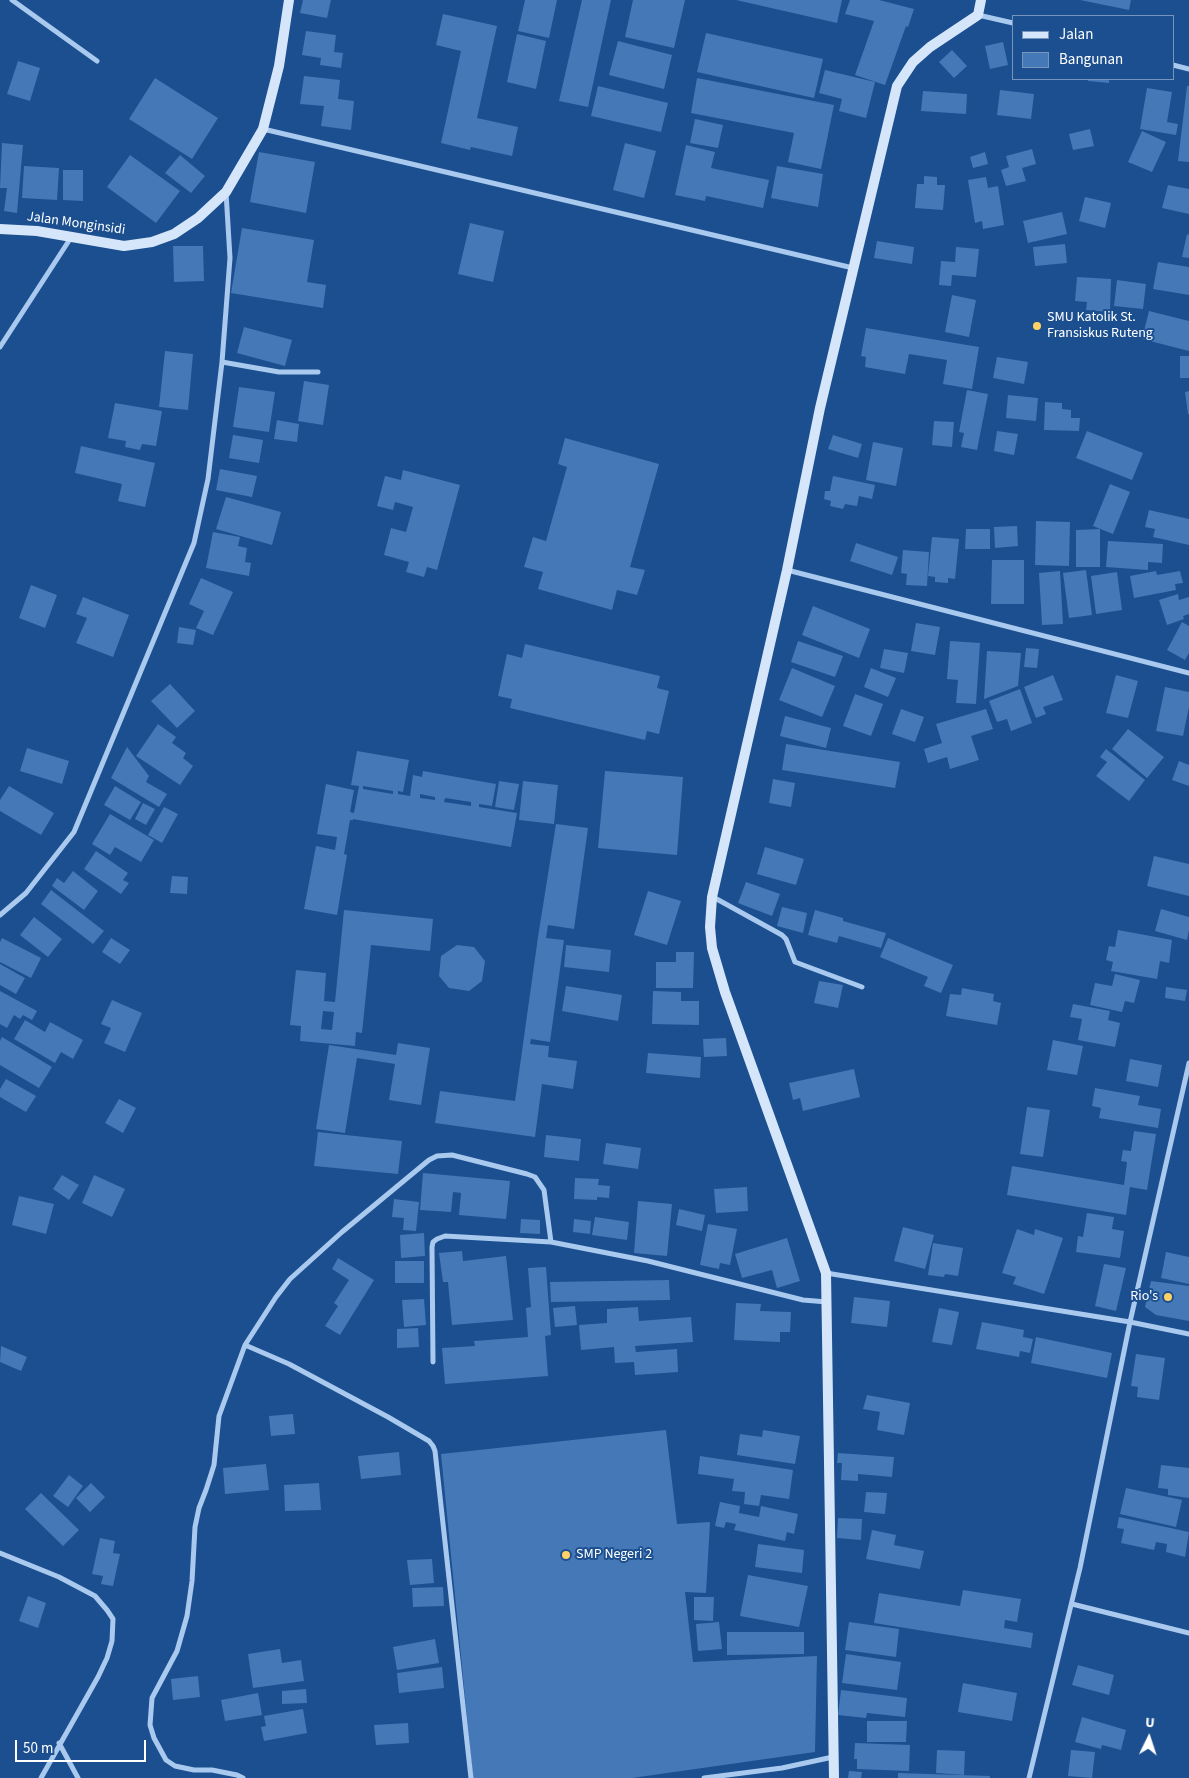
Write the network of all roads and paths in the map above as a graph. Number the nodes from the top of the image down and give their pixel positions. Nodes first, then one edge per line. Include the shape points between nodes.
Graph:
1 (12, 0) edge
2 (289, 0) edge
3 (981, 0) edge
4 (978, 14) junction
5 (1012, 23) edge
6 (97, 61) dead end
7 (1174, 65) edge
8 (1189, 69) edge
9 (263, 129) junction
10 (226, 192) junction
11 (0, 229) edge
12 (72, 236) junction
13 (853, 268) junction
14 (0, 347) edge
15 (222, 362) junction
16 (318, 372) dead end
17 (787, 570) junction
18 (1189, 673) edge
19 (712, 897) junction
20 (0, 915) edge
21 (862, 986) dead end
22 (1189, 1063) edge
23 (551, 1242) junction
24 (826, 1273) junction
25 (827, 1302) junction
26 (1130, 1322) junction
27 (1189, 1334) edge
28 (245, 1345) junction
29 (433, 1362) dead end
30 (0, 1553) edge
31 (1072, 1604) junction
32 (1189, 1633) edge
33 (60, 1743) junction
34 (833, 1757) junction
35 (41, 1778) edge
36 (78, 1778) edge
37 (243, 1778) edge
38 (471, 1778) edge
39 (704, 1778) edge
40 (834, 1778) edge
41 (1028, 1778) edge

1 - 6 street
2 - 9 street, Jalan Monginsidi via 279,66
3 - 4 street
4 - 5 street
4 - 13 street via 913,62 898,86
7 - 8 street
9 - 10 street, Jalan Monginsidi
9 - 13 street
10 - 12 street, Jalan Monginsidi via 174,234 152,242 124,246
10 - 15 street via 230,258
11 - 12 street, Jalan Monginsidi via 37,230
12 - 14 street
13 - 17 street
15 - 16 street via 279,372
15 - 20 street via 208,479 194,543 74,832 26,893
17 - 18 street
17 - 19 street
19 - 21 street via 782,935 796,962
19 - 24 street via 712,948
22 - 26 street
23 - 25 street via 648,1261 803,1300
23 - 28 street via 544,1190 535,1177 452,1155 437,1156 428,1160 290,1279
23 - 29 street via 446,1236 434,1242
24 - 25 street
24 - 26 street
25 - 34 street
26 - 27 street
26 - 31 street
28 - 37 street via 218,1416 214,1465 198,1508 187,1616 177,1651 152,1698 150,1725 166,1760 175,1766
28 - 38 street via 289,1364 388,1417 433,1446
30 - 33 street via 95,1596 112,1619 112,1641 107,1658
31 - 32 street
31 - 41 street
33 - 35 street
33 - 36 street
34 - 39 street via 782,1768
34 - 40 street

